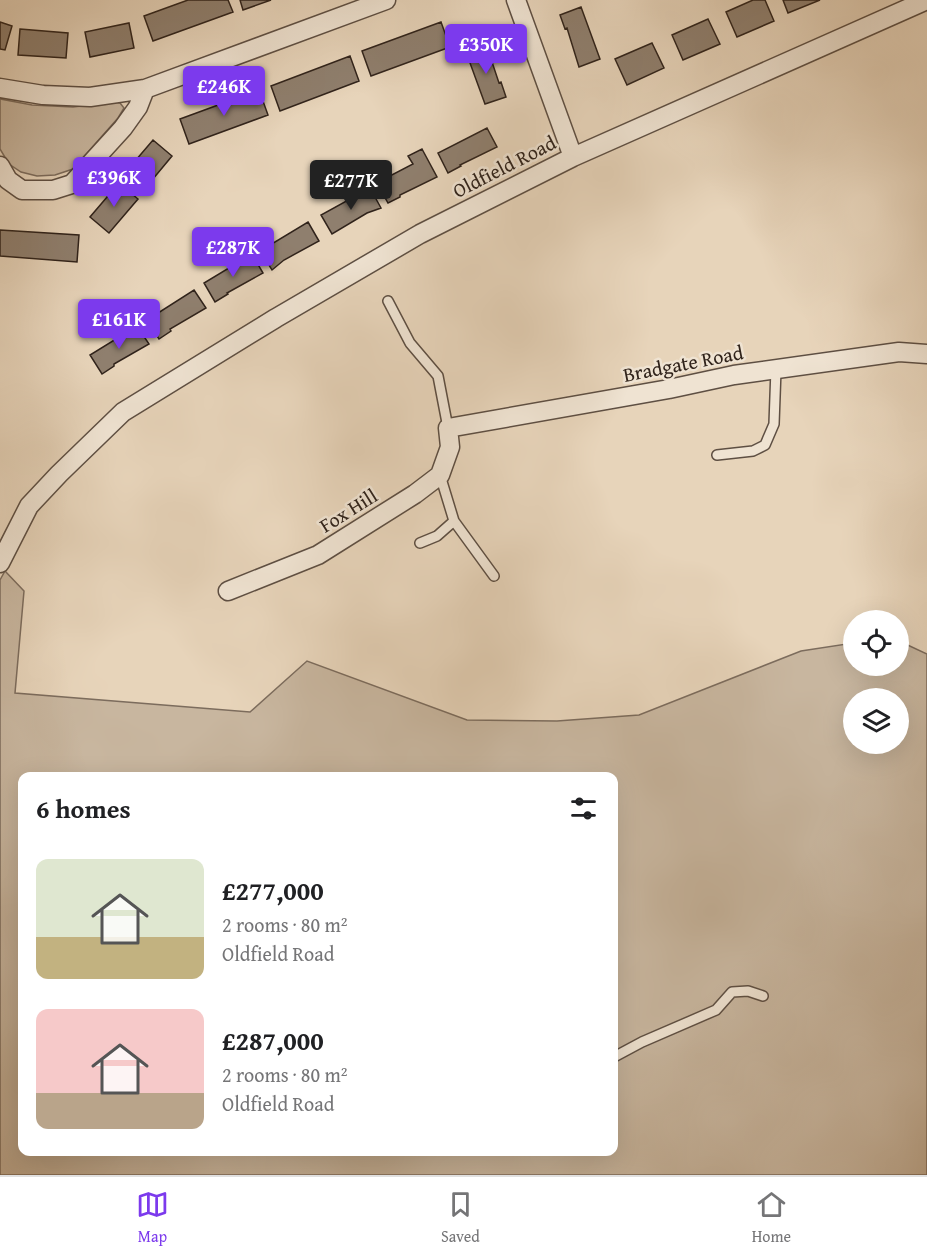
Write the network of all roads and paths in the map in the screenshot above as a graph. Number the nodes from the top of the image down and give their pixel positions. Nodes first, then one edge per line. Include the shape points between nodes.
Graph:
1 (386, 0) edge
2 (516, 0) edge
3 (927, 0) edge
4 (0, 88) edge
5 (145, 89) junction
6 (573, 157) junction
7 (0, 166) edge
8 (388, 301) dead end
9 (927, 354) edge
10 (776, 369) junction
11 (448, 428) junction
12 (717, 454) dead end
13 (440, 475) junction
14 (454, 521) junction
15 (420, 543) dead end
16 (0, 563) edge
17 (495, 576) dead end
18 (228, 591) dead end
19 (763, 996) dead end
20 (618, 1055) edge

1 - 5 street
2 - 6 street
3 - 6 street, Oldfield Road
4 - 5 street via 43,96 90,97
5 - 7 street via 123,128 72,184 53,190 22,190 8,180
6 - 16 street, Oldfield Road via 420,234 123,412 29,506
8 - 11 lane via 410,343 438,376
9 - 10 street, Bradgate Road via 899,352
10 - 11 street, Bradgate Road
10 - 12 lane via 774,424 765,445 753,451
11 - 13 street via 450,447
13 - 14 lane
13 - 18 street, Fox Hill via 318,555
14 - 15 lane via 437,536
14 - 17 lane
19 - 20 lane via 732,992 716,1010

